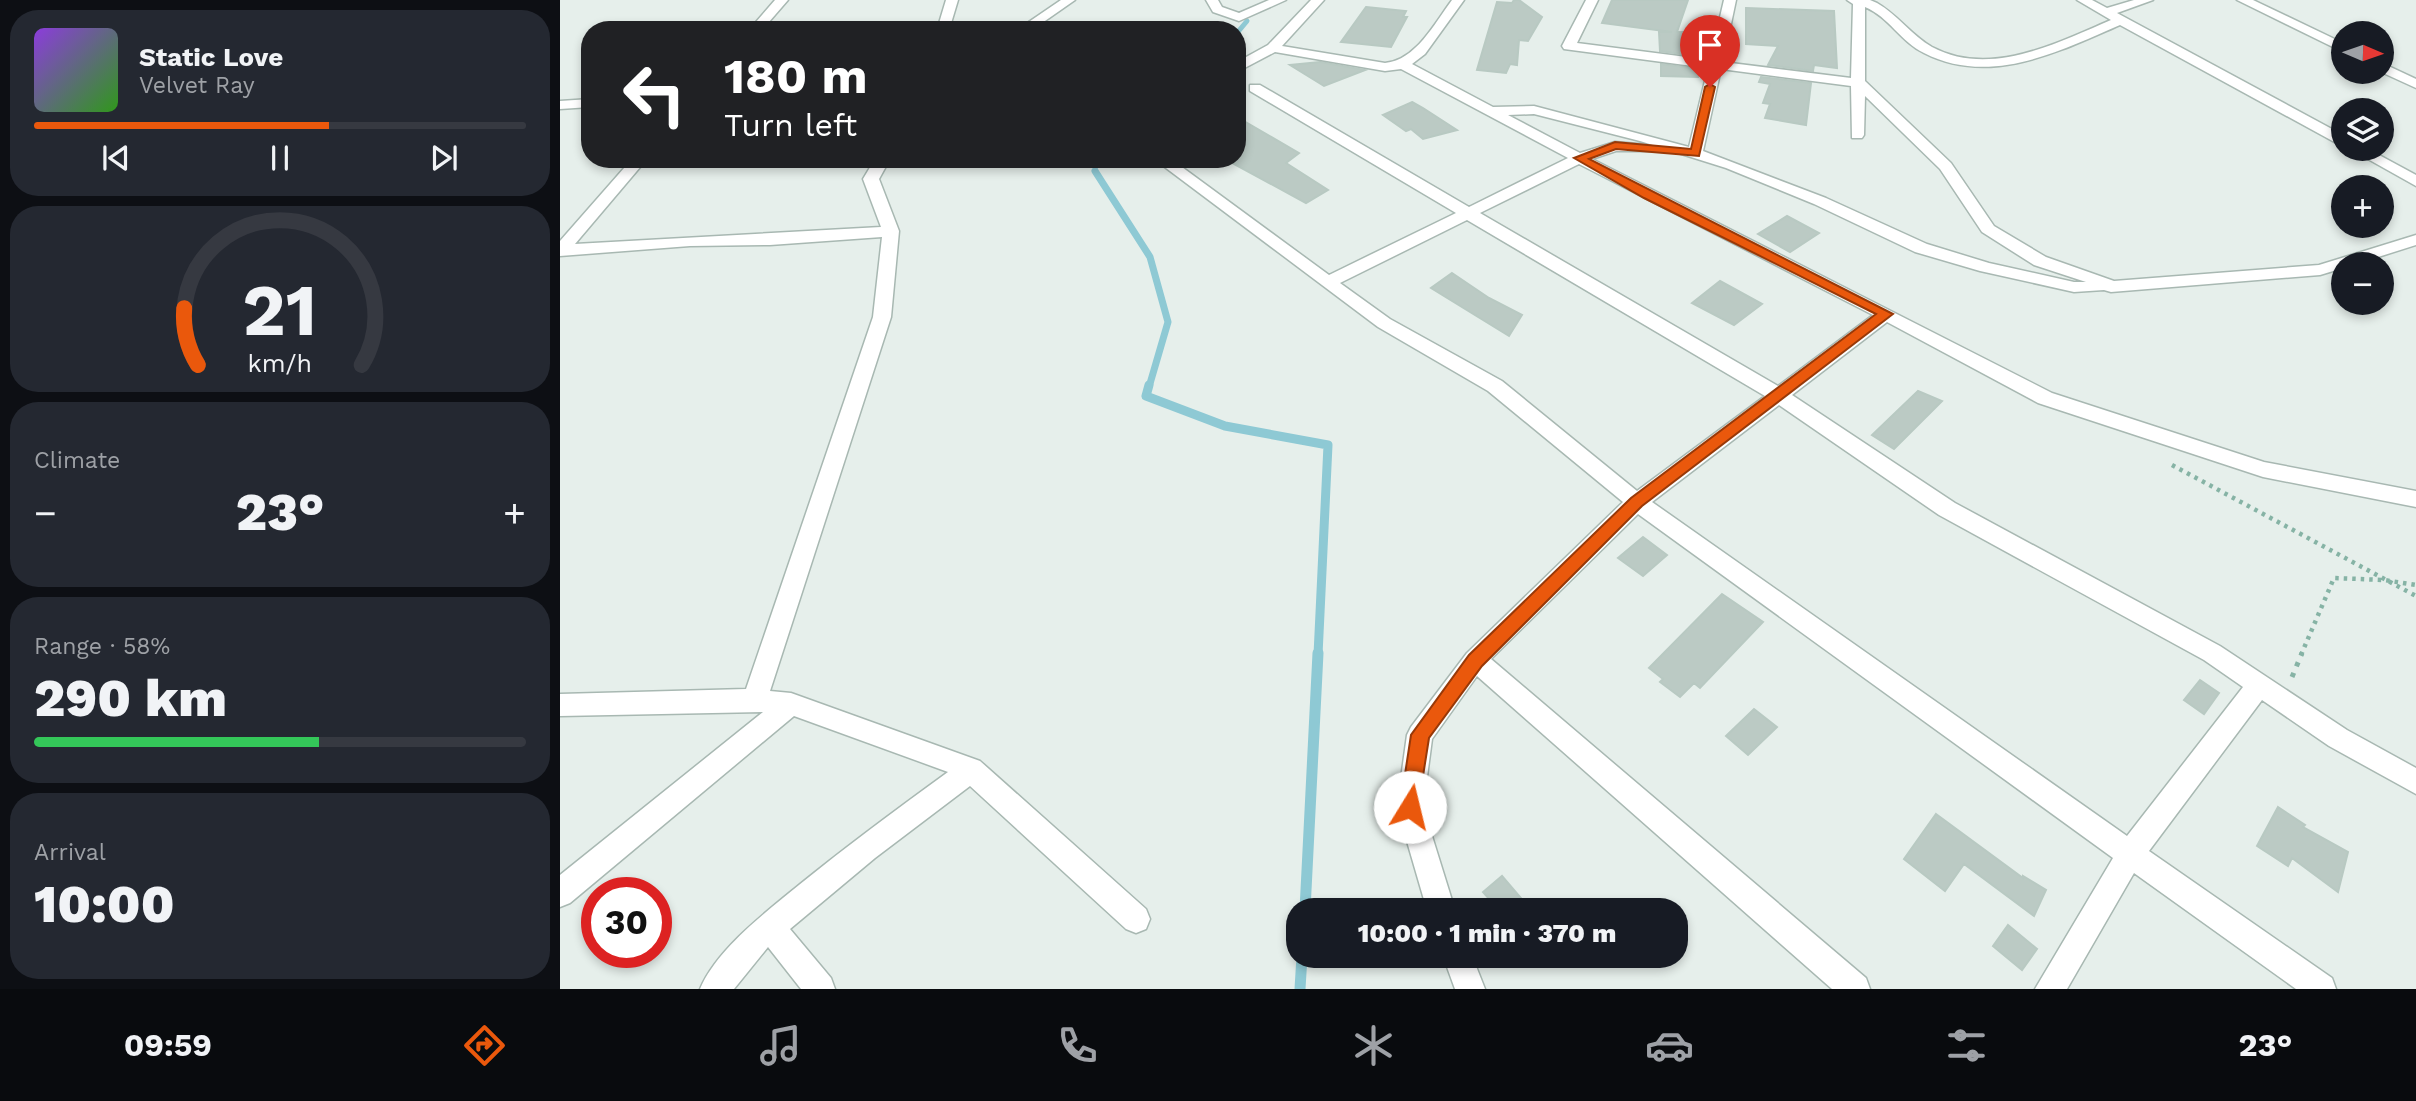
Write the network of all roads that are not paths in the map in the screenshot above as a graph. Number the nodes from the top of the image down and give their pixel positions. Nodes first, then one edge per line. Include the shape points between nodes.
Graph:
1 (782, 0) edge
2 (952, 0) edge
3 (1069, 0) edge
4 (1212, 0) edge
5 (1280, 0) edge
6 (1318, 0) edge
7 (1458, 0) edge
8 (1592, 0) edge
9 (1730, 0) edge
10 (1853, 0) edge
11 (2083, 0) edge
12 (2147, 0) edge
13 (2243, 0) edge
14 (1859, 1) edge
15 (1053, 6) edge
16 (2108, 12) junction
17 (2122, 20) junction
18 (763, 21) edge
19 (946, 21) edge
20 (1034, 21) edge
21 (2331, 42) edge
22 (1273, 48) junction
23 (1246, 63) edge
24 (1403, 65) junction
25 (1715, 65) junction
26 (2394, 73) edge
27 (1859, 83) junction
28 (2416, 84) edge
29 (1255, 88) dead end
30 (581, 104) edge
31 (560, 105) edge
32 (1492, 111) junction
33 (2331, 134) edge
34 (1857, 135) dead end
35 (1690, 152) junction
36 (1580, 158) junction
37 (2379, 161) edge
38 (632, 168) edge
39 (878, 168) edge
40 (1173, 168) edge
41 (2416, 181) edge
42 (1467, 214) junction
43 (891, 231) junction
44 (2416, 240) edge
45 (560, 251) edge
46 (1328, 282) junction
47 (2111, 287) junction
48 (1886, 314) junction
49 (1778, 395) junction
50 (2416, 499) edge
51 (1637, 502) junction
52 (1475, 660) junction
53 (2259, 685) junction
54 (755, 700) junction
55 (791, 704) junction
56 (560, 705) edge
57 (971, 770) junction
58 (2416, 782) edge
59 (2131, 853) junction
60 (560, 894) edge
61 (1437, 898) edge
62 (1136, 919) dead end
63 (770, 927) junction
64 (1462, 968) edge
65 (715, 989) edge
66 (820, 989) edge
67 (1470, 989) edge
68 (1855, 989) edge
69 (2050, 989) edge
70 (2320, 989) edge

1 - 18 street
2 - 19 street
3 - 15 street
4 - 5 street via 1217,9 1239,16
6 - 22 street
7 - 24 street via 1420,51
8 - 25 street via 1569,46
9 - 25 street
10 - 14 street
11 - 16 street
12 - 16 street
13 - 21 street
14 - 17 street via 1882,8 1919,45 1962,59 1995,62 2029,57
14 - 27 street
15 - 20 street
16 - 17 street
17 - 33 street
22 - 23 street
22 - 24 street via 1385,68
24 - 32 street
25 - 27 street
25 - 35 street
26 - 28 street
27 - 34 street
27 - 47 street via 1946,166 1987,229 2040,261
29 - 42 street
30 - 31 street
32 - 35 street via 1534,110
32 - 36 street
35 - 36 street via 1615,146
35 - 47 street via 1820,201 1921,248 2074,287
36 - 42 street
36 - 48 street
37 - 41 street
38 - 45 street
39 - 43 street via 871,179
40 - 46 street
42 - 46 street
42 - 49 street
43 - 45 street
43 - 54 street via 883,317
44 - 47 street via 2320,271
46 - 51 street via 1384,323 1495,386
48 - 49 street
48 - 50 street via 2045,398 2263,469
49 - 51 street
49 - 53 street via 1947,509 2212,653
51 - 52 street
51 - 59 street
52 - 61 street via 1420,735 1410,807
52 - 68 street
53 - 58 street via 2338,738
53 - 59 street
54 - 55 street
54 - 56 street
55 - 57 street
55 - 60 street
57 - 62 street
57 - 63 street
59 - 69 street
59 - 70 street
63 - 65 street
63 - 66 street
64 - 67 street

